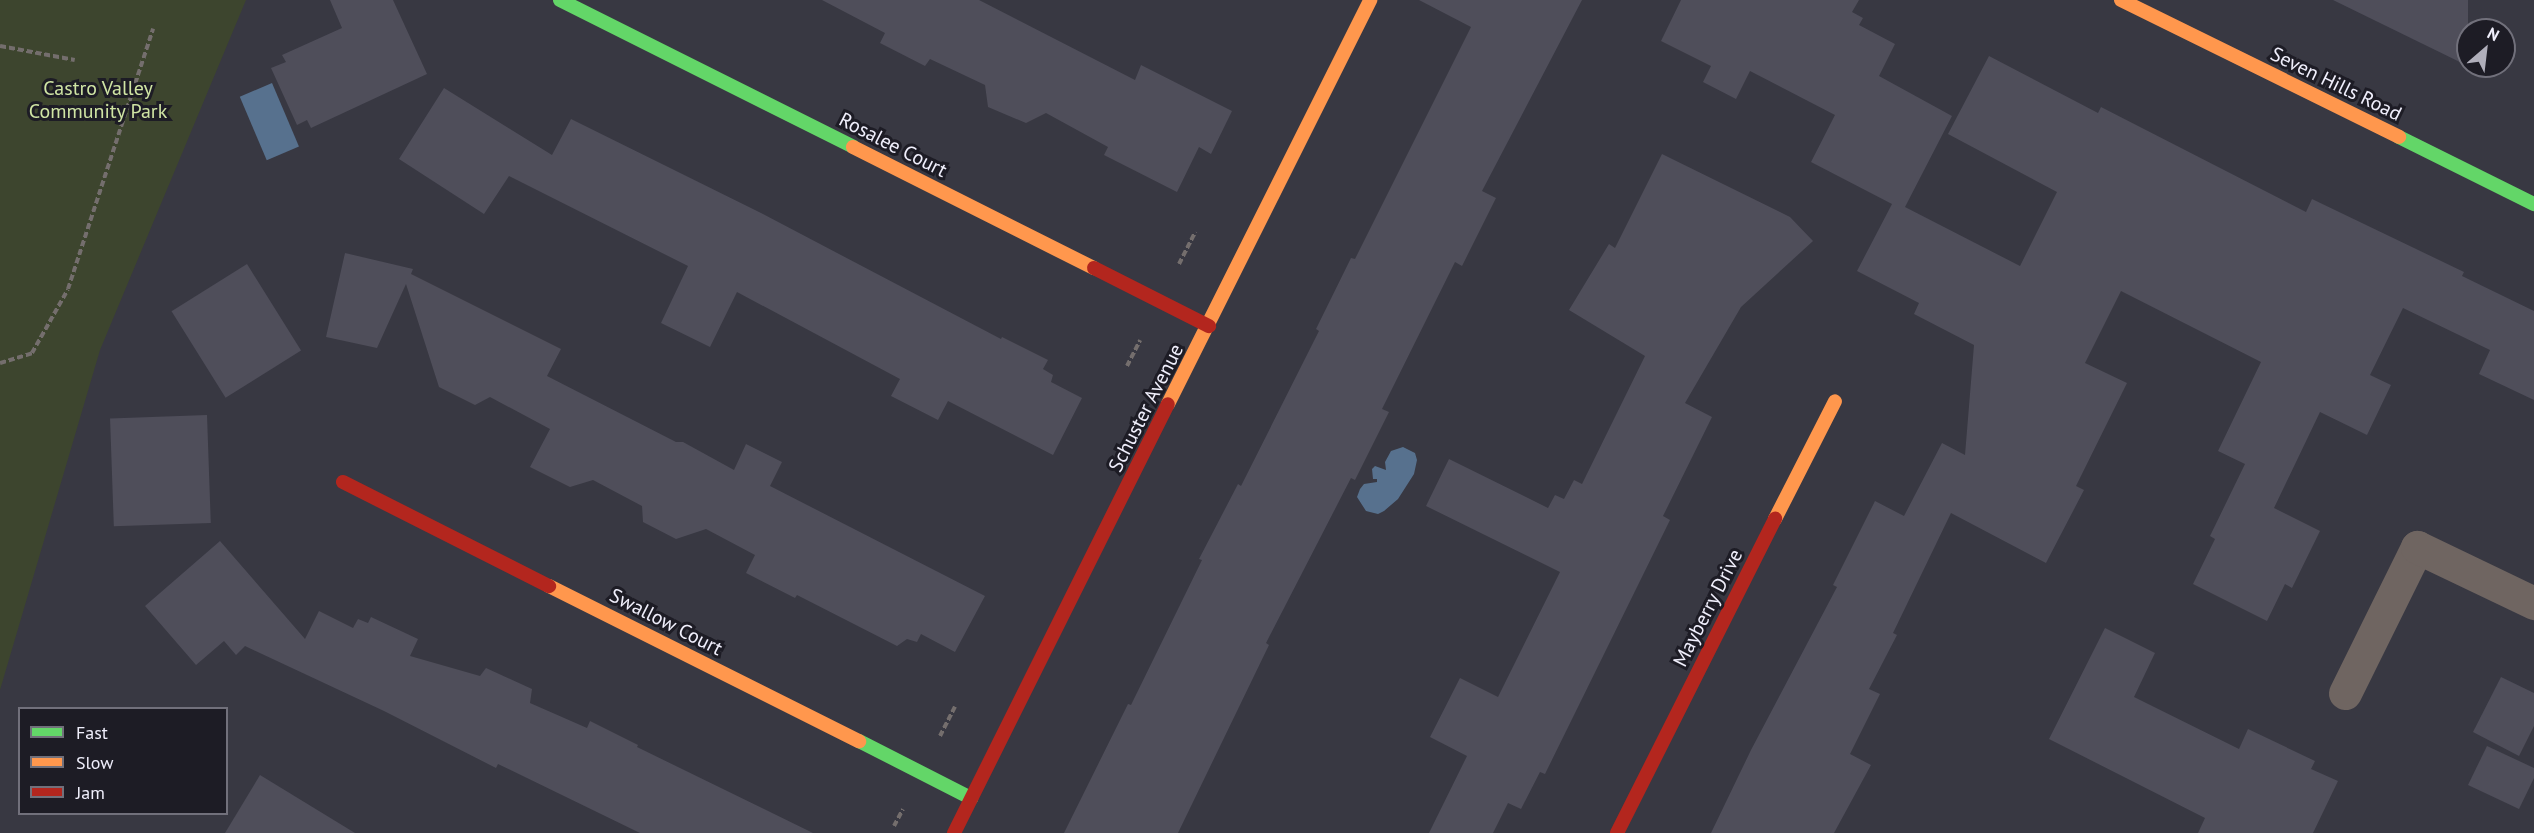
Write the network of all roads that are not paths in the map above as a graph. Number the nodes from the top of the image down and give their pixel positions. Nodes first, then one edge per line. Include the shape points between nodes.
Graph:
1 (560, 0) edge
2 (1371, 0) edge
3 (2121, 0) edge
4 (2534, 204) edge
5 (1209, 326) junction
6 (1835, 401) dead end
7 (343, 482) dead end
8 (2534, 603) edge
9 (2345, 693) dead end
10 (972, 798) junction
11 (954, 833) edge
12 (1617, 833) edge

1 - 5 street, Rosalee Court
2 - 5 street, Schuster Avenue
3 - 4 street, Seven Hills Road
5 - 10 street, Schuster Avenue
6 - 12 street, Mayberry Drive
7 - 10 street, Swallow Court
8 - 9 street via 2416,547
10 - 11 street, Schuster Avenue

